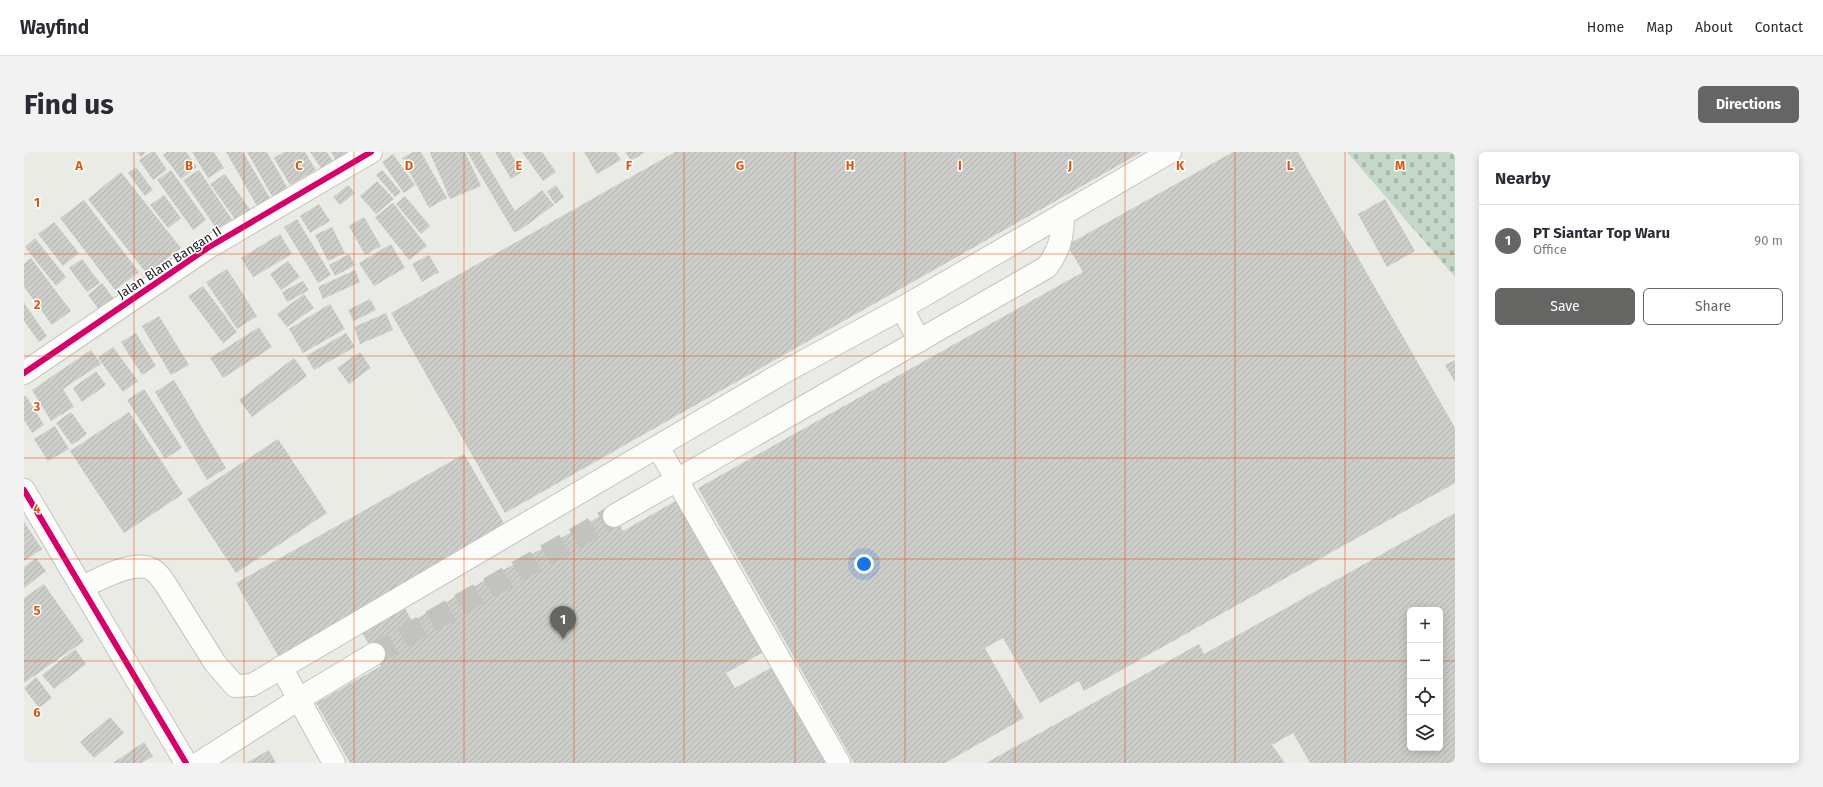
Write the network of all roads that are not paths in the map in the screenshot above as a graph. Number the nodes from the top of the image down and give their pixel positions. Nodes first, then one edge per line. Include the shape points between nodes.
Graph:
1 (371, 152) edge
2 (1170, 152) edge
3 (1063, 214) junction
4 (902, 308) junction
5 (919, 341) junction
6 (24, 373) edge
7 (658, 447) junction
8 (676, 480) junction
9 (24, 490) edge
10 (614, 516) tunnel mouth
11 (82, 587) junction
12 (374, 654) tunnel mouth
13 (281, 667) junction
14 (299, 699) junction
15 (186, 763) edge
16 (199, 763) edge
17 (334, 763) edge
18 (839, 763) edge

1 - 6 street, Jalan Blam Bangan II via 209,247
2 - 3 street
3 - 4 street
3 - 5 street via 1063,232 1057,253 1047,267
4 - 5 street
4 - 7 street via 786,371
5 - 8 street
7 - 8 street
7 - 13 street
8 - 10 street
8 - 18 street
9 - 11 street
11 - 13 street via 114,572 142,566 150,568 158,573 215,663 235,686 252,685
11 - 15 street
12 - 14 street
13 - 14 street
14 - 16 street
14 - 17 street

